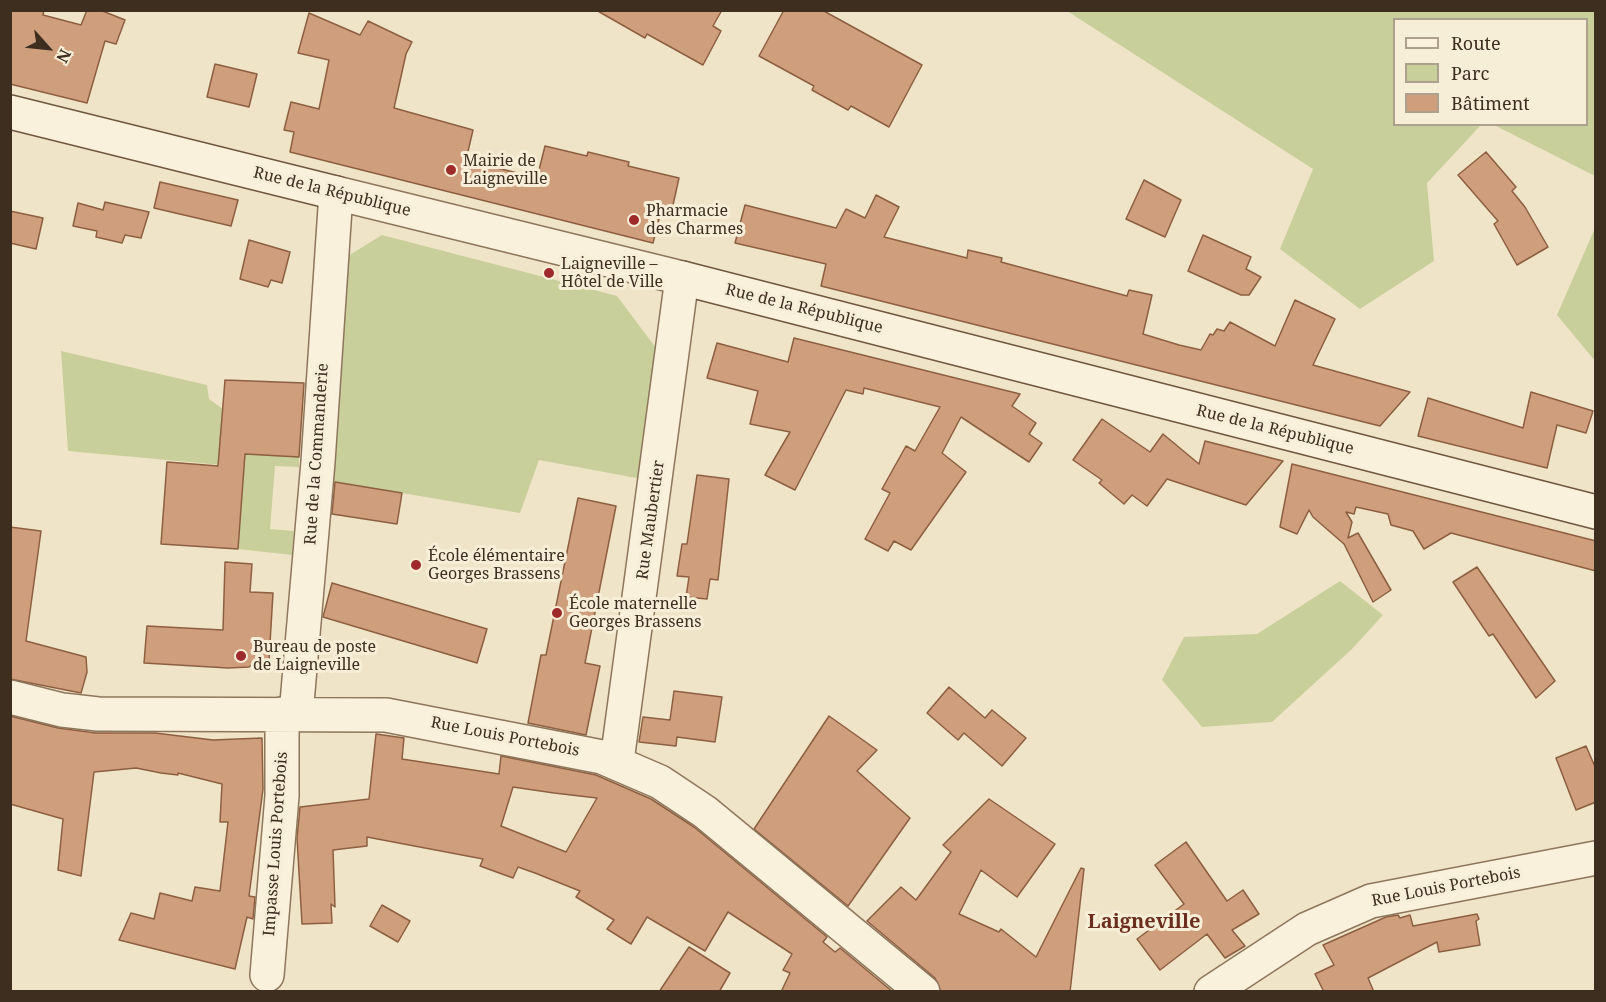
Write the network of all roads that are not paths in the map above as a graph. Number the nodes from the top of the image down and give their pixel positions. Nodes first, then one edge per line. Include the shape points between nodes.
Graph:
1 (10, 112) edge
2 (336, 193) junction
3 (682, 278) junction
4 (1596, 512) edge
5 (10, 697) edge
6 (289, 714) junction
7 (617, 762) junction
8 (1596, 858) edge
9 (267, 975) dead end
10 (1229, 986) edge
11 (922, 992) edge

1 - 2 street, Rue de la République
2 - 3 street, Rue de la République
2 - 6 street, Rue de la Commanderie via 315,497
3 - 4 street, Rue de la République
3 - 7 street, Rue Maubertier
5 - 6 street, Rue Louis Portebois via 98,714
6 - 7 street, Rue Louis Portebois via 404,717 573,749
6 - 9 street, Impasse Louis Portebois
7 - 11 street, Rue Louis Portebois via 660,782 705,812
8 - 10 street, Rue Louis Portebois via 1371,901 1321,921

